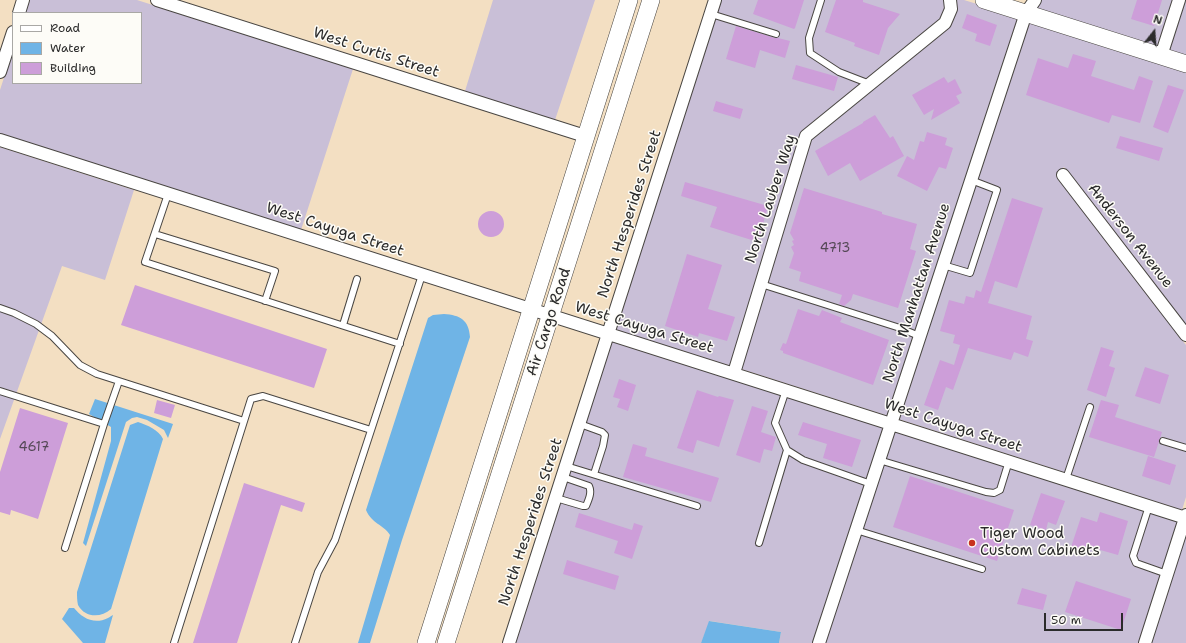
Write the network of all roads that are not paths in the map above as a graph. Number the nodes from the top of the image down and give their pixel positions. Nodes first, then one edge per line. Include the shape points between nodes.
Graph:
1 (23, 0) edge
2 (157, 0) edge
3 (629, 0) edge
4 (651, 0) edge
5 (715, 0) edge
6 (821, 0) edge
7 (950, 0) edge
8 (984, 0) edge
9 (1179, 0) edge
10 (1030, 6) edge
11 (19, 12) edge
12 (711, 14) junction
13 (776, 34) dead end
14 (12, 35) edge
15 (1161, 56) junction
16 (1186, 64) edge
17 (0, 72) edge
18 (870, 84) junction
19 (585, 136) junction
20 (0, 140) edge
21 (1063, 175) dead end
22 (971, 180) junction
23 (168, 194) junction
24 (155, 234) junction
25 (943, 265) junction
26 (422, 275) junction
27 (357, 279) dead end
28 (760, 284) junction
29 (265, 301) junction
30 (0, 308) edge
31 (531, 309) junction
32 (551, 316) junction
33 (343, 325) junction
34 (609, 334) junction
35 (1186, 335) edge
36 (919, 336) junction
37 (400, 344) junction
38 (734, 373) junction
39 (119, 381) junction
40 (786, 390) junction
41 (0, 391) edge
42 (1090, 407) dead end
43 (244, 421) junction
44 (891, 423) junction
45 (104, 424) junction
46 (580, 424) junction
47 (371, 430) junction
48 (1163, 441) dead end
49 (1186, 448) edge
50 (787, 450) junction
51 (879, 460) junction
52 (1009, 461) junction
53 (565, 472) junction
54 (594, 474) junction
55 (1066, 479) junction
56 (871, 484) junction
57 (556, 498) junction
58 (697, 506) dead end
59 (1149, 506) junction
60 (1186, 517) edge
61 (856, 530) junction
62 (759, 543) dead end
63 (65, 548) dead end
64 (982, 569) dead end
65 (1167, 574) junction
66 (174, 643) edge
67 (295, 643) edge
68 (426, 643) edge
69 (446, 643) edge
70 (509, 643) edge
71 (819, 643) edge
72 (1145, 643) edge

1 - 11 street
2 - 19 street, West Curtis Street
3 - 19 street, Air Cargo Road
4 - 32 street, Air Cargo Road
5 - 12 street, North Hesperides Street
6 - 18 lane via 809,38 810,53 839,72
7 - 18 street, North Lauber Way via 951,9 945,23
8 - 10 street
9 - 15 street
10 - 15 street
10 - 22 street, North Manhattan Avenue
12 - 13 lane
12 - 34 street, North Hesperides Street
14 - 17 street
15 - 16 street
18 - 28 street, North Lauber Way via 806,136
19 - 31 street, Air Cargo Road
20 - 23 street, West Cayuga Street
21 - 35 street, Anderson Avenue
22 - 25 street, North Manhattan Avenue
22 - 25 lane via 998,190 970,274
23 - 24 lane
23 - 26 street, West Cayuga Street
24 - 29 lane via 145,262
24 - 29 lane via 275,272
25 - 36 street, North Manhattan Avenue
26 - 31 street, West Cayuga Street
26 - 37 lane
27 - 33 lane
28 - 36 lane
28 - 38 street, North Lauber Way
29 - 33 lane
30 - 39 lane via 36,324 52,336 80,365
31 - 32 street, West Cayuga Street
31 - 68 street, Air Cargo Road
32 - 34 street, West Cayuga Street
32 - 69 street, Air Cargo Road
33 - 37 lane
34 - 38 street, West Cayuga Street
34 - 46 street, North Hesperides Street
36 - 44 street, North Manhattan Avenue
37 - 47 lane
38 - 40 street, West Cayuga Street
39 - 43 lane
39 - 45 lane
40 - 44 street, West Cayuga Street
40 - 50 lane via 775,423
41 - 45 lane
42 - 55 lane
43 - 47 lane via 251,399 263,396
43 - 66 lane
44 - 51 street, North Manhattan Avenue
44 - 52 street, West Cayuga Street
45 - 63 lane
46 - 53 street, North Hesperides Street
46 - 54 lane via 605,435
47 - 67 lane via 335,540 318,572
48 - 49 lane
50 - 56 lane via 803,460
50 - 62 lane
51 - 52 lane via 994,493 1000,490
51 - 56 street, North Manhattan Avenue
52 - 55 street, West Cayuga Street
53 - 54 lane
53 - 57 street, North Hesperides Street
53 - 57 lane via 589,486 589,498 586,506
54 - 58 lane
55 - 59 street, West Cayuga Street
56 - 61 street, North Manhattan Avenue
57 - 70 street, North Hesperides Street
59 - 60 street, West Cayuga Street
59 - 65 lane via 1133,556 1134,560
60 - 65 street
61 - 64 lane
61 - 71 street, North Manhattan Avenue
65 - 72 street

